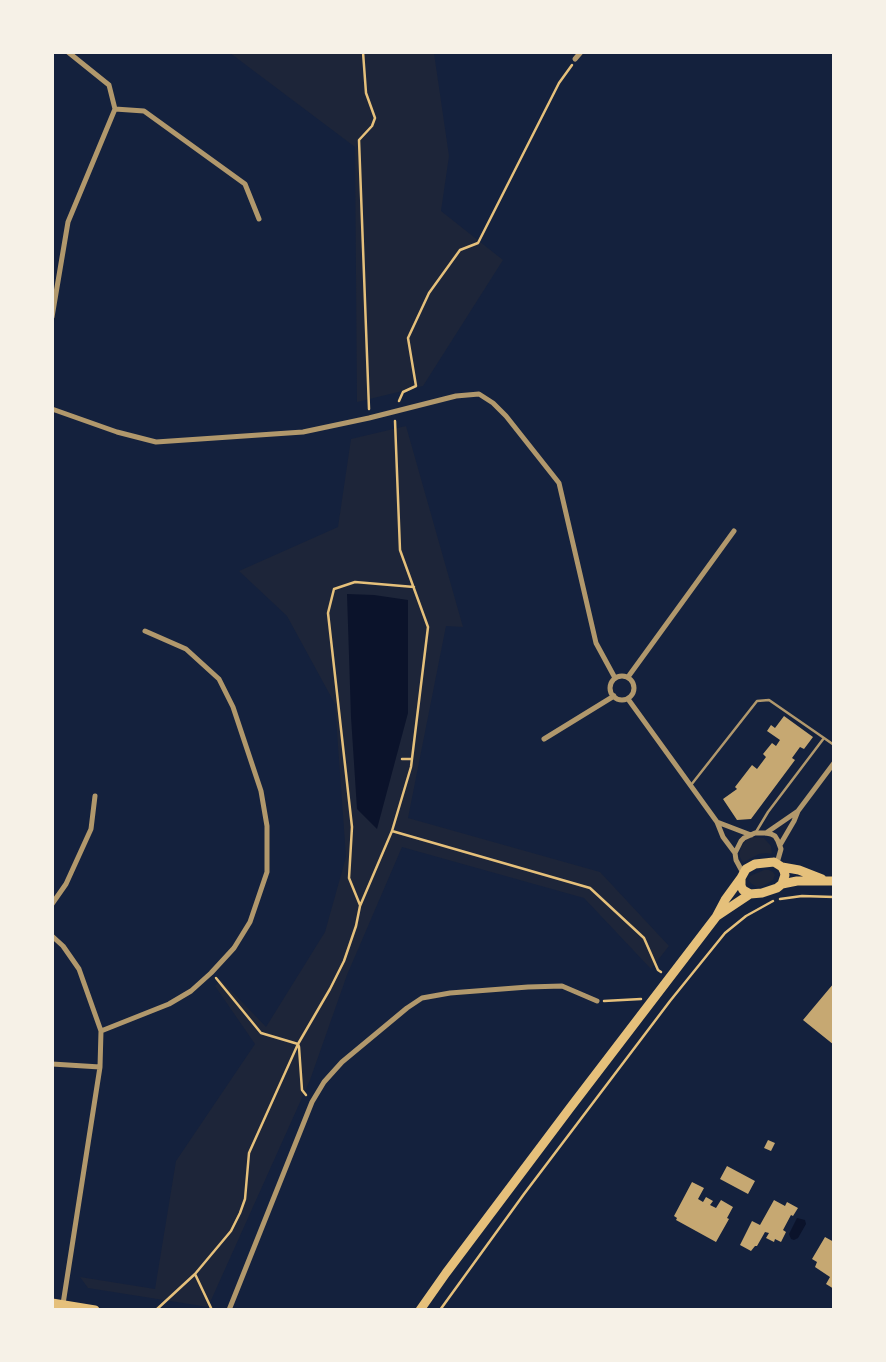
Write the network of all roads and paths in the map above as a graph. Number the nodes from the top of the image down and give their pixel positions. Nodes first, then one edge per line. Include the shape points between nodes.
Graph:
1 (68, 52) edge
2 (363, 52) edge
3 (581, 52) edge
4 (575, 60) joint
5 (115, 109) junction
6 (258, 219) dead end
7 (52, 317) edge
8 (52, 408) edge
9 (395, 411) junction
10 (369, 418) junction
11 (734, 531) dead end
12 (414, 587) junction
13 (146, 631) dead end
14 (628, 677) junction
15 (616, 678) junction
16 (614, 696) junction
17 (628, 698) junction
18 (824, 738) junction
19 (544, 739) dead end
20 (834, 745) edge
21 (402, 758) dead end
22 (412, 759) junction
23 (834, 763) edge
24 (691, 785) junction
25 (95, 796) dead end
26 (798, 811) junction
27 (717, 822) junction
28 (392, 831) junction
29 (766, 833) junction
30 (753, 834) junction
31 (780, 845) junction
32 (735, 853) junction
33 (780, 865) junction
34 (742, 875) junction
35 (830, 881) edge
36 (782, 884) junction
37 (750, 894) junction
38 (834, 897) edge
39 (52, 904) edge
40 (360, 906) junction
41 (716, 918) junction
42 (52, 936) edge
43 (211, 973) junction
44 (669, 978) junction
45 (654, 998) junction
46 (598, 1001) joint
47 (101, 1031) junction
48 (298, 1044) junction
49 (52, 1064) edge
50 (100, 1067) junction
51 (312, 1102) junction
52 (195, 1274) junction
53 (52, 1303) edge
54 (63, 1304) junction
55 (95, 1310) edge
56 (156, 1310) edge
57 (212, 1310) edge
58 (229, 1310) edge
59 (420, 1310) edge
60 (440, 1310) edge

1 - 5 street via 110,85
2 - 10 path via 366,93 375,118 359,140
3 - 4 street
4 - 9 path via 559,83 478,243 460,250 429,293 408,338 416,386 403,392
5 - 6 street via 144,112 244,184
5 - 7 street via 68,222
8 - 10 street via 117,432 156,442 303,432
9 - 10 street
9 - 12 path via 400,550
9 - 15 street via 456,396 479,394 506,416 559,483 596,643
11 - 14 street
12 - 22 path via 428,627
12 - 40 path via 355,582 334,589 328,613 352,827 349,878
13 - 43 street via 186,649 219,679 233,707 262,791 267,826 267,872 250,922 234,948
14 - 15 street
14 - 17 street via 634,683 634,690
15 - 16 street via 611,685
16 - 17 street via 620,700
16 - 19 street
17 - 24 street
18 - 20 lane
18 - 24 lane via 769,700 757,701
18 - 30 lane
21 - 22 path
22 - 28 path
23 - 26 street
24 - 27 street
25 - 39 street via 91,829 66,884
26 - 29 street
26 - 31 street
27 - 30 street
27 - 32 street
28 - 40 path
28 - 44 path via 590,888 644,938 658,970
29 - 30 street
29 - 31 street via 775,836
30 - 32 street via 740,841
31 - 33 street
32 - 34 street
33 - 34 main road via 770,862 755,864
33 - 35 main road
33 - 36 main road via 785,875
34 - 37 main road via 741,886
34 - 41 main road
35 - 36 main road
36 - 37 main road via 770,891
37 - 41 main road
38 - 60 path via 802,896 776,900 746,916 725,933 670,1001
40 - 48 path via 344,961
41 - 44 main road
42 - 47 street via 64,946 79,969
43 - 47 street via 191,991 169,1004
43 - 48 path via 261,1033
44 - 45 main road
45 - 46 path
45 - 59 main road
46 - 51 street via 562,986 450,993 422,998 342,1062
47 - 50 street
48 - 51 path via 302,1090
48 - 52 path via 249,1153 245,1199 240,1213 231,1231
49 - 50 street
50 - 54 street
51 - 58 street
52 - 56 path
52 - 57 path
53 - 54 main road
54 - 55 main road

